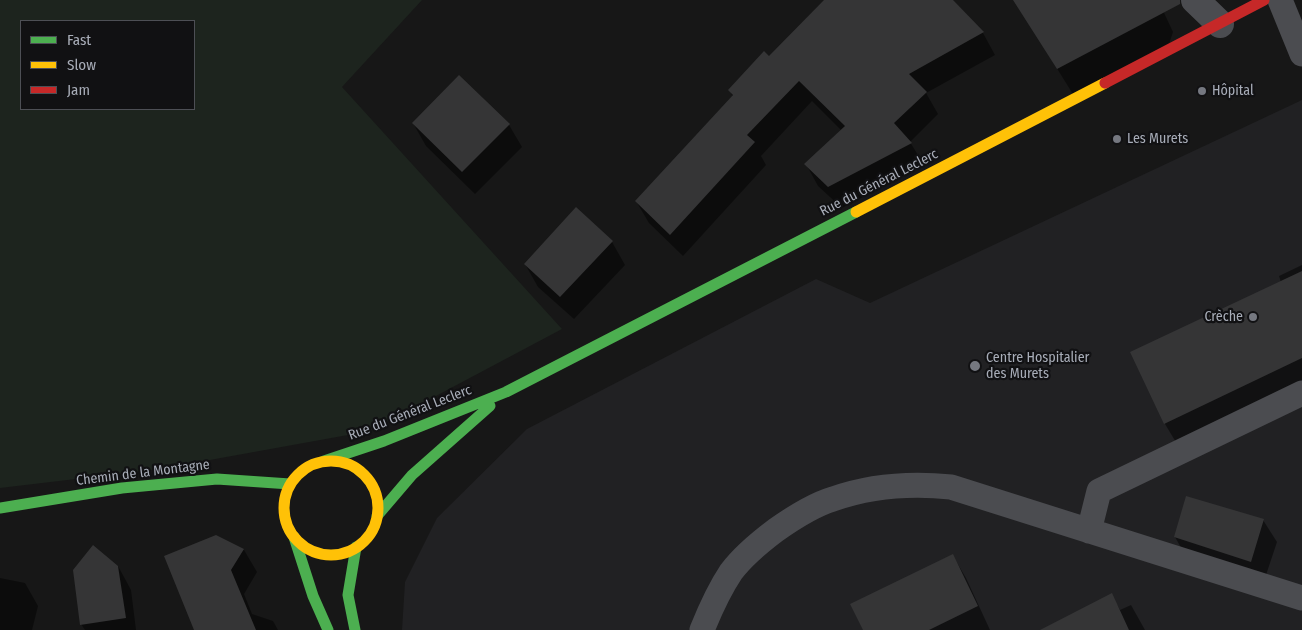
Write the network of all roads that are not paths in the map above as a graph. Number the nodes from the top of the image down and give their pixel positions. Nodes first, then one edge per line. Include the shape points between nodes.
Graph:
1 (1195, 0) edge
2 (1264, 0) edge
3 (1280, 0) edge
4 (1220, 24) junction
5 (1302, 54) edge
6 (506, 392) junction
7 (1302, 393) edge
8 (324, 462) junction
9 (290, 484) junction
10 (0, 508) edge
11 (377, 516) junction
12 (1089, 531) junction
13 (294, 537) junction
14 (356, 548) junction
15 (1302, 598) edge
16 (328, 630) edge
17 (355, 630) edge
18 (702, 630) edge

1 - 4 street
2 - 4 main road, Rue du Général Leclerc
3 - 5 lane
4 - 6 main road, Rue du Général Leclerc
6 - 8 main road, Rue du Général Leclerc
6 - 11 main road, Rue du Général Leclerc via 412,475
7 - 12 lane via 1099,491
8 - 9 main road via 310,466
8 - 11 main road via 339,462 364,475 373,487
9 - 10 main road, Chemin de la Montagne via 217,479 122,488
9 - 13 main road via 284,511
11 - 14 main road via 366,539
12 - 15 lane
12 - 18 lane via 950,487 922,484 880,488 833,499 791,520 760,542 732,571
13 - 14 main road via 316,553 330,555
13 - 16 main road
14 - 17 main road via 348,595

